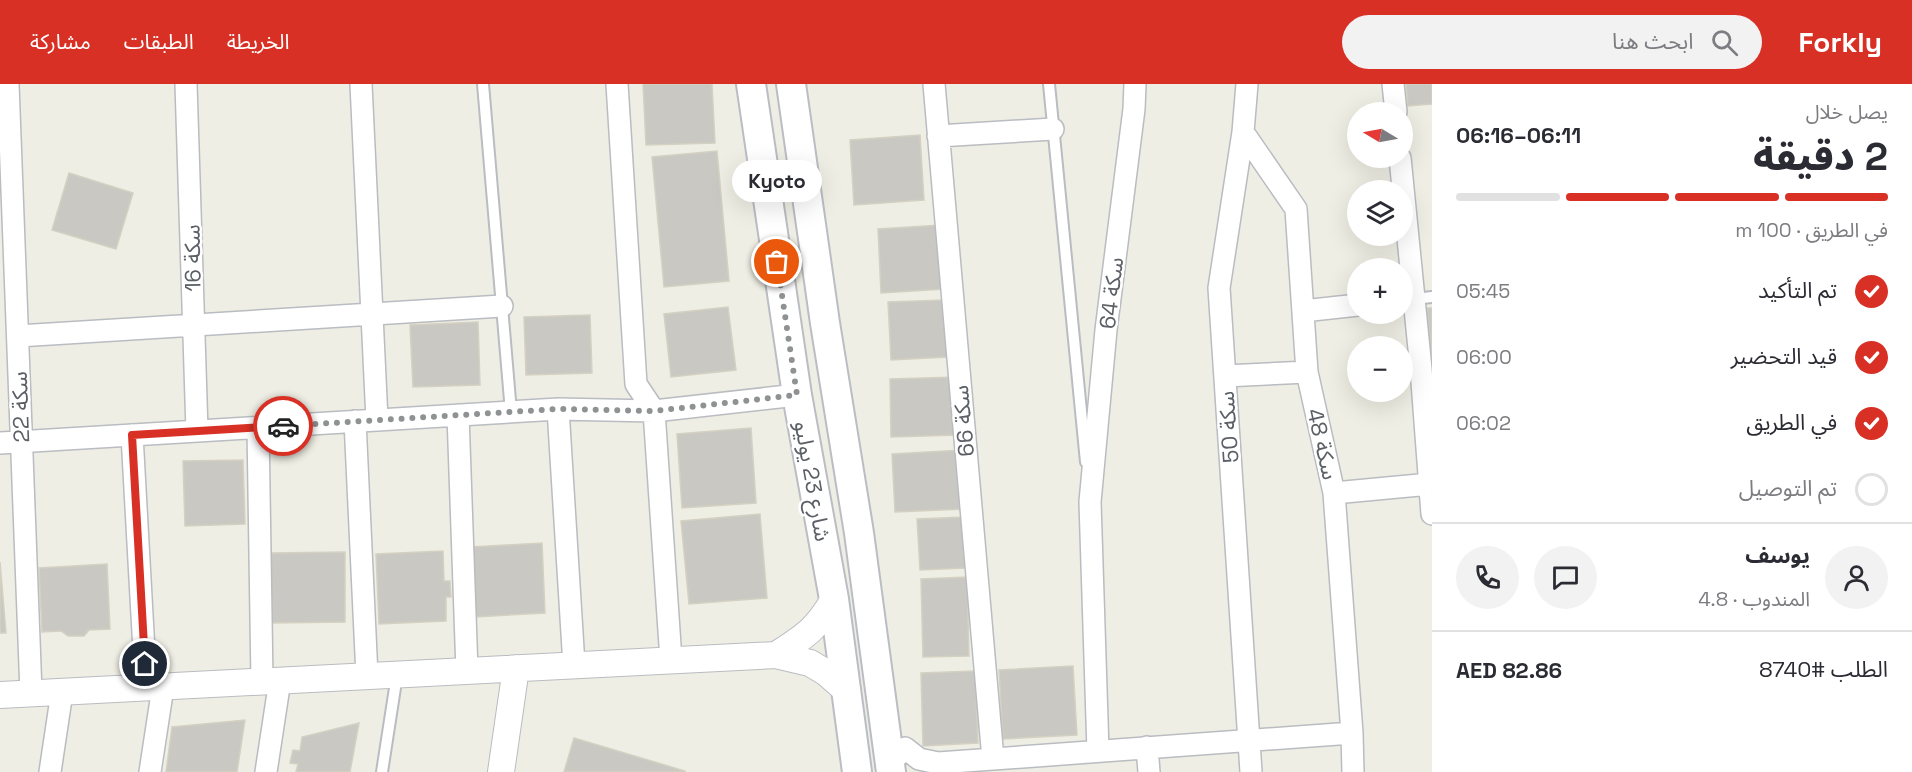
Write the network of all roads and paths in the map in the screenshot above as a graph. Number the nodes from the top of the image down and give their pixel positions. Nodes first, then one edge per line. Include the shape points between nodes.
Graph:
1 (8, 84) edge
2 (186, 84) edge
3 (361, 84) edge
4 (483, 84) edge
5 (617, 84) edge
6 (751, 84) edge
7 (791, 84) edge
8 (934, 84) edge
9 (1049, 84) edge
10 (1135, 84) edge
11 (1247, 84) edge
12 (1393, 84) edge
13 (1395, 102) edge
14 (1053, 129) junction
15 (1243, 132) junction
16 (939, 135) junction
17 (1401, 168) edge
18 (1416, 299) edge
19 (502, 306) junction
20 (1347, 307) edge
21 (1303, 311) junction
22 (372, 314) junction
23 (194, 325) junction
24 (18, 336) junction
25 (1307, 372) junction
26 (1225, 376) junction
27 (797, 395) junction
28 (558, 409) junction
29 (654, 411) junction
30 (511, 412) junction
31 (458, 415) junction
32 (377, 420) junction
33 (355, 421) junction
34 (258, 427) junction
35 (196, 431) junction
36 (132, 435) junction
37 (22, 442) junction
38 (0, 443) edge
39 (1430, 484) junction
40 (1334, 493) junction
41 (1090, 502) junction
42 (1432, 514) edge
43 (834, 599) junction
44 (776, 654) junction
45 (671, 660) junction
46 (574, 665) junction
47 (516, 668) junction
48 (467, 671) junction
49 (397, 674) junction
50 (367, 676) junction
51 (271, 681) junction
52 (155, 687) junction
53 (848, 691) junction
54 (62, 692) junction
55 (31, 693) junction
56 (0, 695) edge
57 (1352, 733) junction
58 (1248, 740) junction
59 (1147, 747) junction
60 (1098, 751) junction
61 (993, 759) junction
62 (931, 767) edge
63 (890, 768) edge
64 (50, 772) edge
65 (150, 772) edge
66 (266, 772) edge
67 (381, 772) edge
68 (501, 772) edge
69 (857, 772) edge
70 (1149, 772) edge
71 (1251, 772) edge
72 (1353, 772) edge

1 - 24 street, سكة 22
2 - 23 street, سكة 16
3 - 22 street
4 - 19 lane
5 - 29 street via 636,384
6 - 27 main road, شارع 23 يوليو
7 - 63 main road, شارع 23 يوليو
8 - 16 street, سكة 66
9 - 14 lane
10 - 41 street, سكة 64
11 - 15 street, سكة 50
12 - 13 street
14 - 16 street
14 - 41 lane
15 - 21 street, سكة 48 via 1296,209
15 - 26 street, سكة 50 via 1219,288
16 - 61 street, سكة 66
17 - 18 street
18 - 39 street
19 - 22 street
19 - 30 lane
20 - 21 street
21 - 25 street, سكة 48
22 - 23 street
22 - 32 street
23 - 24 street
23 - 35 street, سكة 16
24 - 37 street, سكة 22
25 - 26 street
25 - 40 street, سكة 48
26 - 58 street, سكة 50
27 - 29 street
27 - 43 main road, شارع 23 يوليو
28 - 29 street
28 - 30 street
28 - 46 street
29 - 45 street
30 - 31 street
31 - 32 street
31 - 48 street
32 - 33 street
33 - 34 street
33 - 50 street
34 - 35 street
34 - 51 street
35 - 36 street
36 - 37 street
36 - 52 street
37 - 38 street
37 - 55 street, سكة 22
39 - 40 street
39 - 42 street
40 - 57 street, سكة 48
41 - 60 street, سكة 64
43 - 44 street via 808,634
43 - 53 main road, شارع 23 يوليو
44 - 45 street
44 - 53 street via 810,663
45 - 46 street
46 - 47 street
47 - 48 street
47 - 68 street
48 - 49 street
49 - 50 street
49 - 67 lane
50 - 51 street
51 - 52 street
51 - 66 street
52 - 54 street
52 - 65 street
53 - 69 main road, شارع 23 يوليو
54 - 55 street
54 - 64 street
55 - 56 street
57 - 58 street
57 - 72 street, سكة 48
58 - 59 street
58 - 71 street, سكة 50
59 - 60 street
59 - 70 street
60 - 61 street
61 - 62 street
62 - 63 street via 905,748

